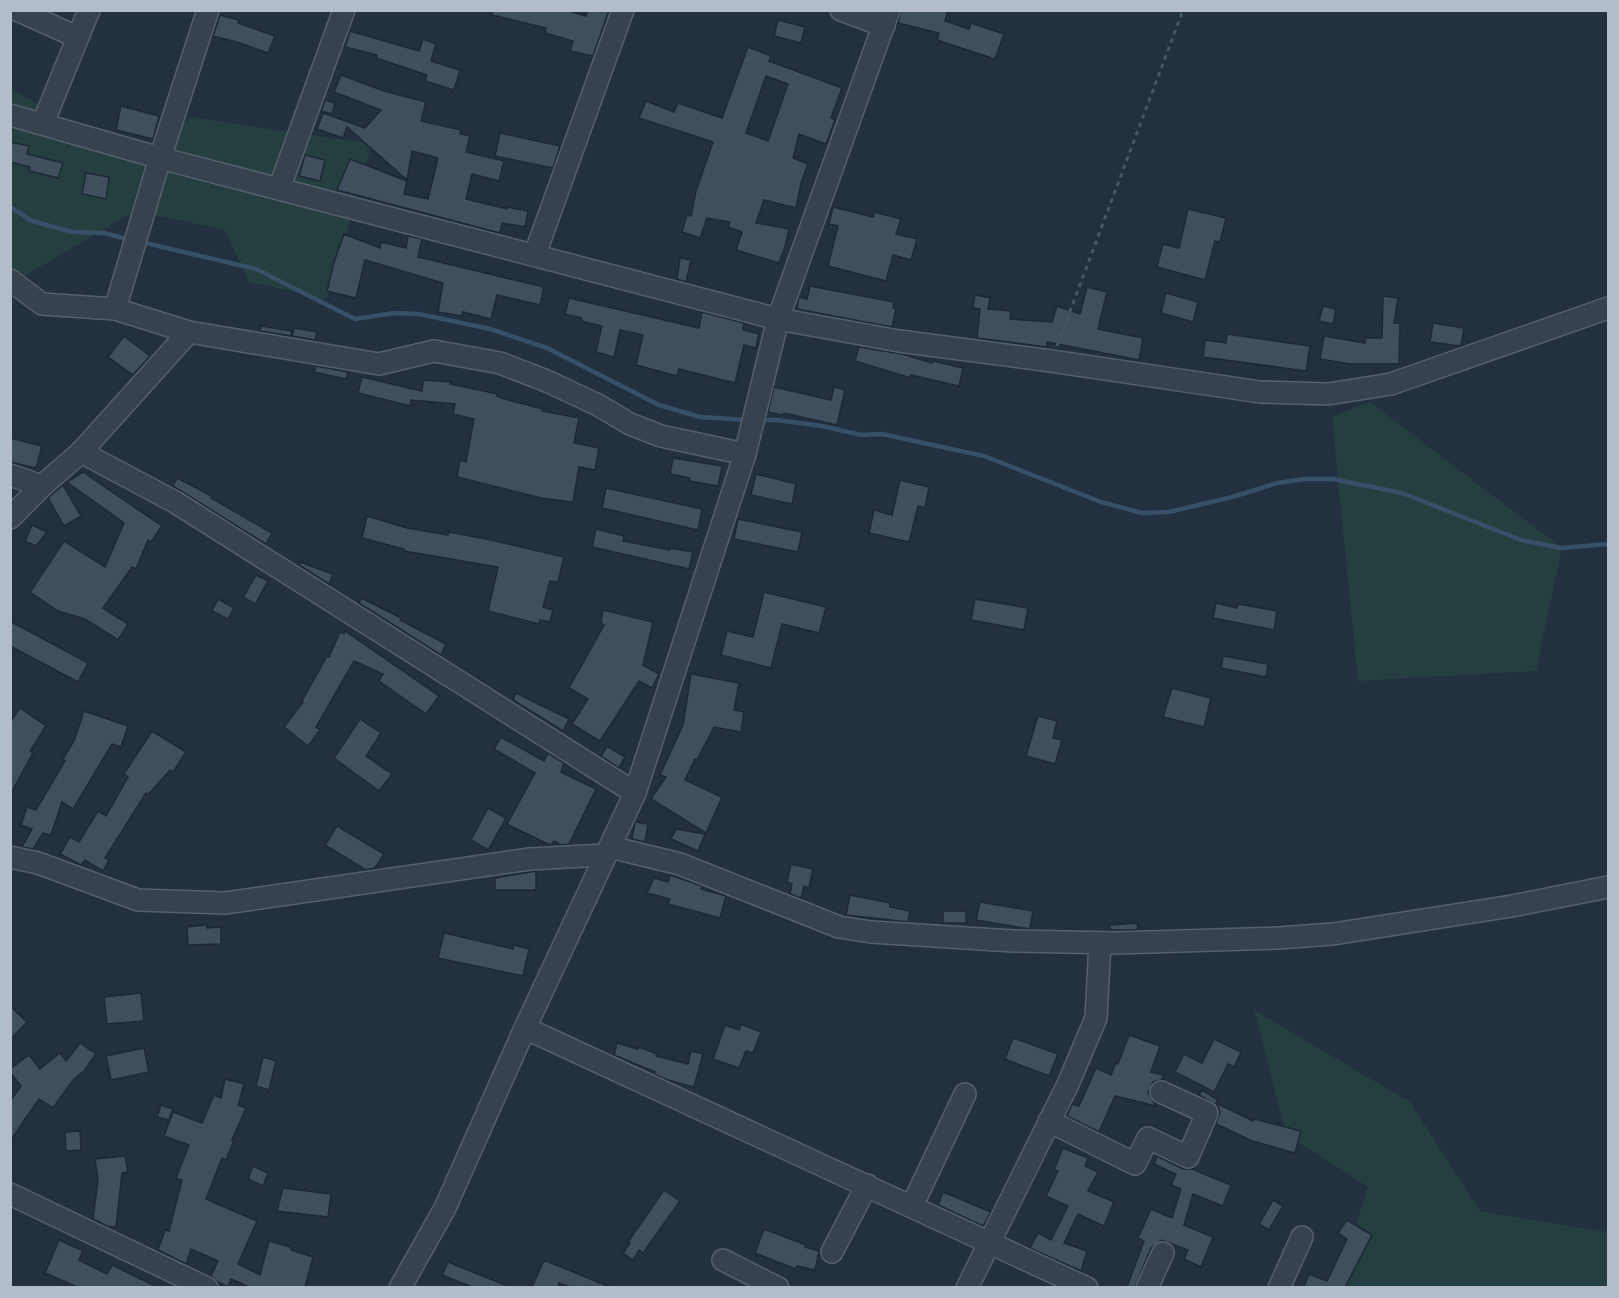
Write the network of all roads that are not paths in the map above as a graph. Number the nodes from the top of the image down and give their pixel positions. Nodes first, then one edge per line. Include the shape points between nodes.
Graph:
1 (17, 10) edge
2 (89, 10) edge
3 (208, 10) edge
4 (344, 10) edge
5 (623, 10) edge
6 (841, 10) edge
7 (886, 18) edge
8 (77, 37) junction
9 (10, 115) edge
10 (44, 123) junction
11 (160, 158) junction
12 (279, 189) junction
13 (535, 254) junction
14 (10, 280) edge
15 (1608, 308) edge
16 (115, 309) junction
17 (778, 319) junction
18 (189, 332) junction
19 (81, 452) junction
20 (745, 454) junction
21 (10, 475) edge
22 (42, 486) junction
23 (10, 518) edge
24 (635, 792) junction
25 (608, 851) junction
26 (10, 857) edge
27 (1608, 887) edge
28 (1100, 943) junction
29 (525, 1028) junction
30 (1161, 1092) dead end
31 (965, 1095) dead end
32 (1049, 1121) junction
33 (867, 1185) junction
34 (10, 1194) edge
35 (912, 1206) junction
36 (1302, 1237) dead end
37 (988, 1242) junction
38 (832, 1252) dead end
39 (1163, 1253) dead end
40 (723, 1260) dead end
41 (207, 1287) edge
42 (400, 1287) edge
43 (778, 1287) edge
44 (967, 1287) edge
45 (1088, 1287) edge
46 (1147, 1287) edge
47 (1279, 1287) edge

1 - 8 street
2 - 8 street
3 - 11 street
4 - 12 street
5 - 13 street
6 - 7 street
7 - 17 street
8 - 10 street
9 - 10 street
10 - 11 street
11 - 12 street
11 - 16 street
12 - 13 street
13 - 17 street
14 - 16 street via 42,304
15 - 17 street via 1391,384 1328,394 1260,392 899,341
16 - 18 street
17 - 20 street
18 - 19 street
18 - 20 street via 379,363 434,351 500,363 661,436
19 - 22 street
19 - 24 street via 175,502
20 - 24 street
21 - 22 street
22 - 23 street
24 - 25 street
25 - 26 street via 225,903 138,900 38,863
25 - 28 street via 680,864 839,927 1013,942
25 - 29 street
27 - 28 street via 1333,934
28 - 32 street via 1096,1018
29 - 33 street
29 - 42 street via 445,1208
30 - 32 street via 1207,1113 1188,1157 1148,1138 1135,1164
31 - 35 street
32 - 37 street
33 - 35 street
33 - 38 street
34 - 41 street
35 - 37 street
36 - 47 street
37 - 44 street
37 - 45 street
39 - 46 street
40 - 43 street

